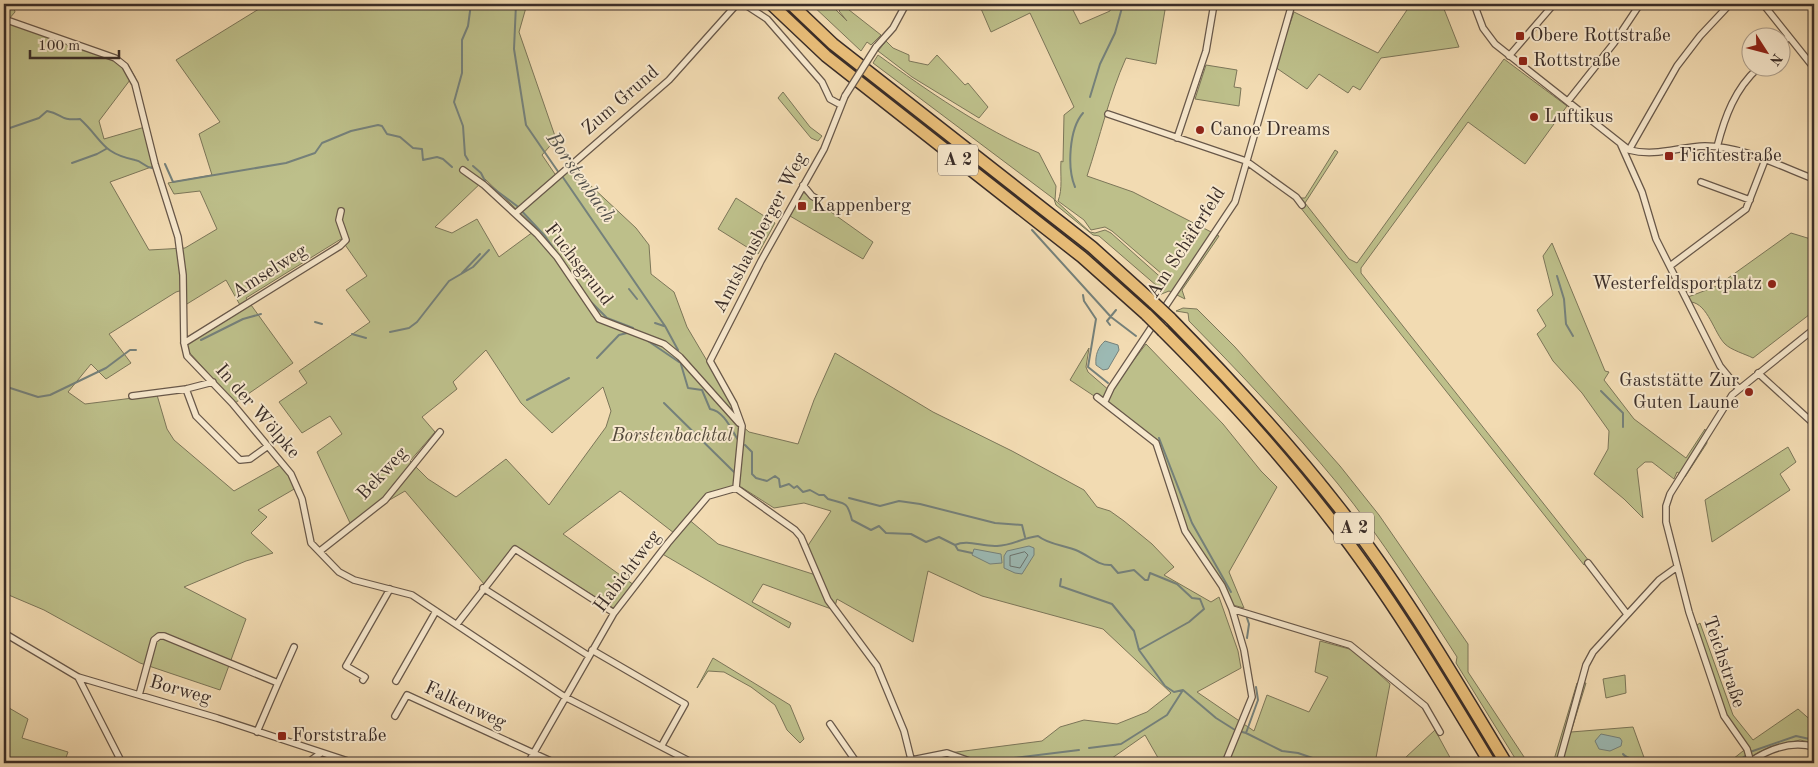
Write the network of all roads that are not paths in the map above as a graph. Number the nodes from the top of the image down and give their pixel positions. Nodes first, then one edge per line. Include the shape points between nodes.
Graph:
1 (737, 4) edge
2 (744, 4) edge
3 (771, 4) edge
4 (791, 4) edge
5 (906, 4) edge
6 (1214, 4) edge
7 (1292, 4) edge
8 (1474, 4) edge
9 (1554, 4) edge
10 (1640, 4) edge
11 (1730, 4) edge
12 (1763, 4) edge
13 (4, 19) edge
14 (1781, 28) edge
15 (1790, 40) edge
16 (1509, 56) junction
17 (1814, 68) edge
18 (1746, 78) edge
19 (1568, 101) junction
20 (841, 105) junction
21 (1108, 114) dead end
22 (1177, 138) junction
23 (1621, 145) junction
24 (1717, 147) junction
25 (1629, 150) junction
26 (1765, 160) junction
27 (1246, 161) junction
28 (463, 170) dead end
29 (1814, 179) edge
30 (1701, 182) dead end
31 (803, 185) junction
32 (819, 200) dead end
33 (1750, 200) junction
34 (1302, 205) dead end
35 (341, 211) dead end
36 (517, 212) junction
37 (1670, 266) junction
38 (1814, 329) edge
39 (184, 343) junction
40 (1758, 373) junction
41 (213, 382) junction
42 (1738, 388) junction
43 (186, 389) junction
44 (132, 396) dead end
45 (1097, 396) dead end
46 (1105, 401) junction
47 (1814, 424) edge
48 (742, 426) junction
49 (440, 432) dead end
50 (268, 446) junction
51 (736, 488) junction
52 (320, 551) junction
53 (1588, 564) dead end
54 (1677, 567) junction
55 (483, 588) junction
56 (390, 589) junction
57 (1232, 609) junction
58 (436, 611) junction
59 (614, 613) junction
60 (1627, 614) junction
61 (457, 624) junction
62 (4, 633) edge
63 (294, 648) dead end
64 (590, 653) junction
65 (78, 677) junction
66 (363, 680) dead end
67 (396, 681) dead end
68 (278, 683) junction
69 (139, 695) junction
70 (565, 697) junction
71 (395, 716) dead end
72 (830, 724) dead end
73 (257, 732) junction
74 (1440, 732) dead end
75 (662, 745) junction
76 (1814, 746) edge
77 (321, 753) junction
78 (532, 755) junction
79 (912, 761) edge
80 (1749, 761) edge
81 (122, 763) edge
82 (307, 763) edge
83 (354, 763) edge
84 (528, 763) edge
85 (555, 763) edge
86 (694, 763) edge
87 (857, 763) edge
88 (975, 763) edge
89 (1225, 763) edge
90 (1490, 763) edge
91 (1506, 763) edge
92 (1558, 763) edge

1 - 36 street, Zum Grund via 669,80
2 - 20 street via 767,19 822,82 830,99
3 - 90 highway, A 2, bridge via 826,56 1082,257 1163,331 1235,404 1332,520 1400,616
4 - 91 highway, A 2, bridge via 833,44 1077,235 1170,318 1246,396 1342,510 1410,607
5 - 20 street, Amtshausberger Weg, bridge
6 - 22 street via 1206,51
7 - 27 street, Am Schäferfeld
8 - 16 street via 1490,39
9 - 16 street
10 - 19 street via 1614,44
11 - 25 street via 1677,66
12 - 14 street
13 - 39 street, In der Wölpke via 115,58 125,66 135,84 178,237 183,275
15 - 17 street
16 - 19 street
18 - 24 street via 1732,100
19 - 23 street
20 - 31 street, Amtshausberger Weg via 824,148
21 - 22 street
22 - 27 street
23 - 25 street
23 - 37 street via 1642,192 1656,239
24 - 25 street via 1648,154
24 - 26 street
26 - 29 street
26 - 33 street
27 - 34 street via 1296,197
27 - 46 street, Am Schäferfeld via 1236,202
28 - 36 street, Fuchsgrund
30 - 33 street
31 - 32 street
31 - 48 street, Amtshausberger Weg via 710,360
33 - 37 street via 1737,216
35 - 39 street, Amselweg via 339,220 346,240 340,246
36 - 48 street, Fuchsgrund via 557,256 599,319 664,344 680,357
37 - 42 street via 1720,366
38 - 40 street, Teichstraße
39 - 41 street, In der Wölpke via 187,356
40 - 42 street, Teichstraße
40 - 47 street
41 - 43 street
41 - 50 street, In der Wölpke
42 - 54 street, Teichstraße via 1670,494 1666,522
43 - 44 street
43 - 50 street via 196,416 240,460 250,459
45 - 46 street
46 - 57 street via 1156,443 1184,531 1222,586
48 - 51 street, Amtshausberger Weg
49 - 52 street, Bekweg via 385,500
50 - 52 street, In der Wölpke via 297,485 311,543
51 - 59 street, Habichtweg via 708,496
51 - 79 street via 801,537 828,600 877,666 904,732
52 - 56 street, In der Wölpke via 344,575
53 - 60 street
54 - 60 street via 1659,580
54 - 80 street, Teichstraße via 1724,716 1747,749
55 - 59 street via 515,548
55 - 61 street
55 - 64 street
56 - 58 street, In der Wölpke via 412,595
56 - 66 street via 346,666 365,677
57 - 74 street via 1350,645 1402,683 1425,706
57 - 89 street via 1244,650 1252,697
58 - 61 street, In der Wölpke
58 - 67 street
59 - 64 street, Habichtweg
60 - 92 street via 1593,652 1586,665
61 - 70 street, In der Wölpke
62 - 65 street, Borweg
63 - 68 street
64 - 70 street, Habichtweg
64 - 75 street via 685,704
65 - 69 street, Borweg
65 - 81 street
68 - 69 street via 159,636 154,640
68 - 73 street
69 - 73 street, Borweg
70 - 75 street, In der Wölpke
70 - 78 street
71 - 78 street, Falkenweg via 407,695
72 - 87 street
73 - 77 street, Borweg
75 - 86 street, In der Wölpke
76 - 80 street via 1796,744
77 - 82 street
77 - 83 street, Borweg
78 - 84 street
78 - 85 street
79 - 88 street via 947,753

